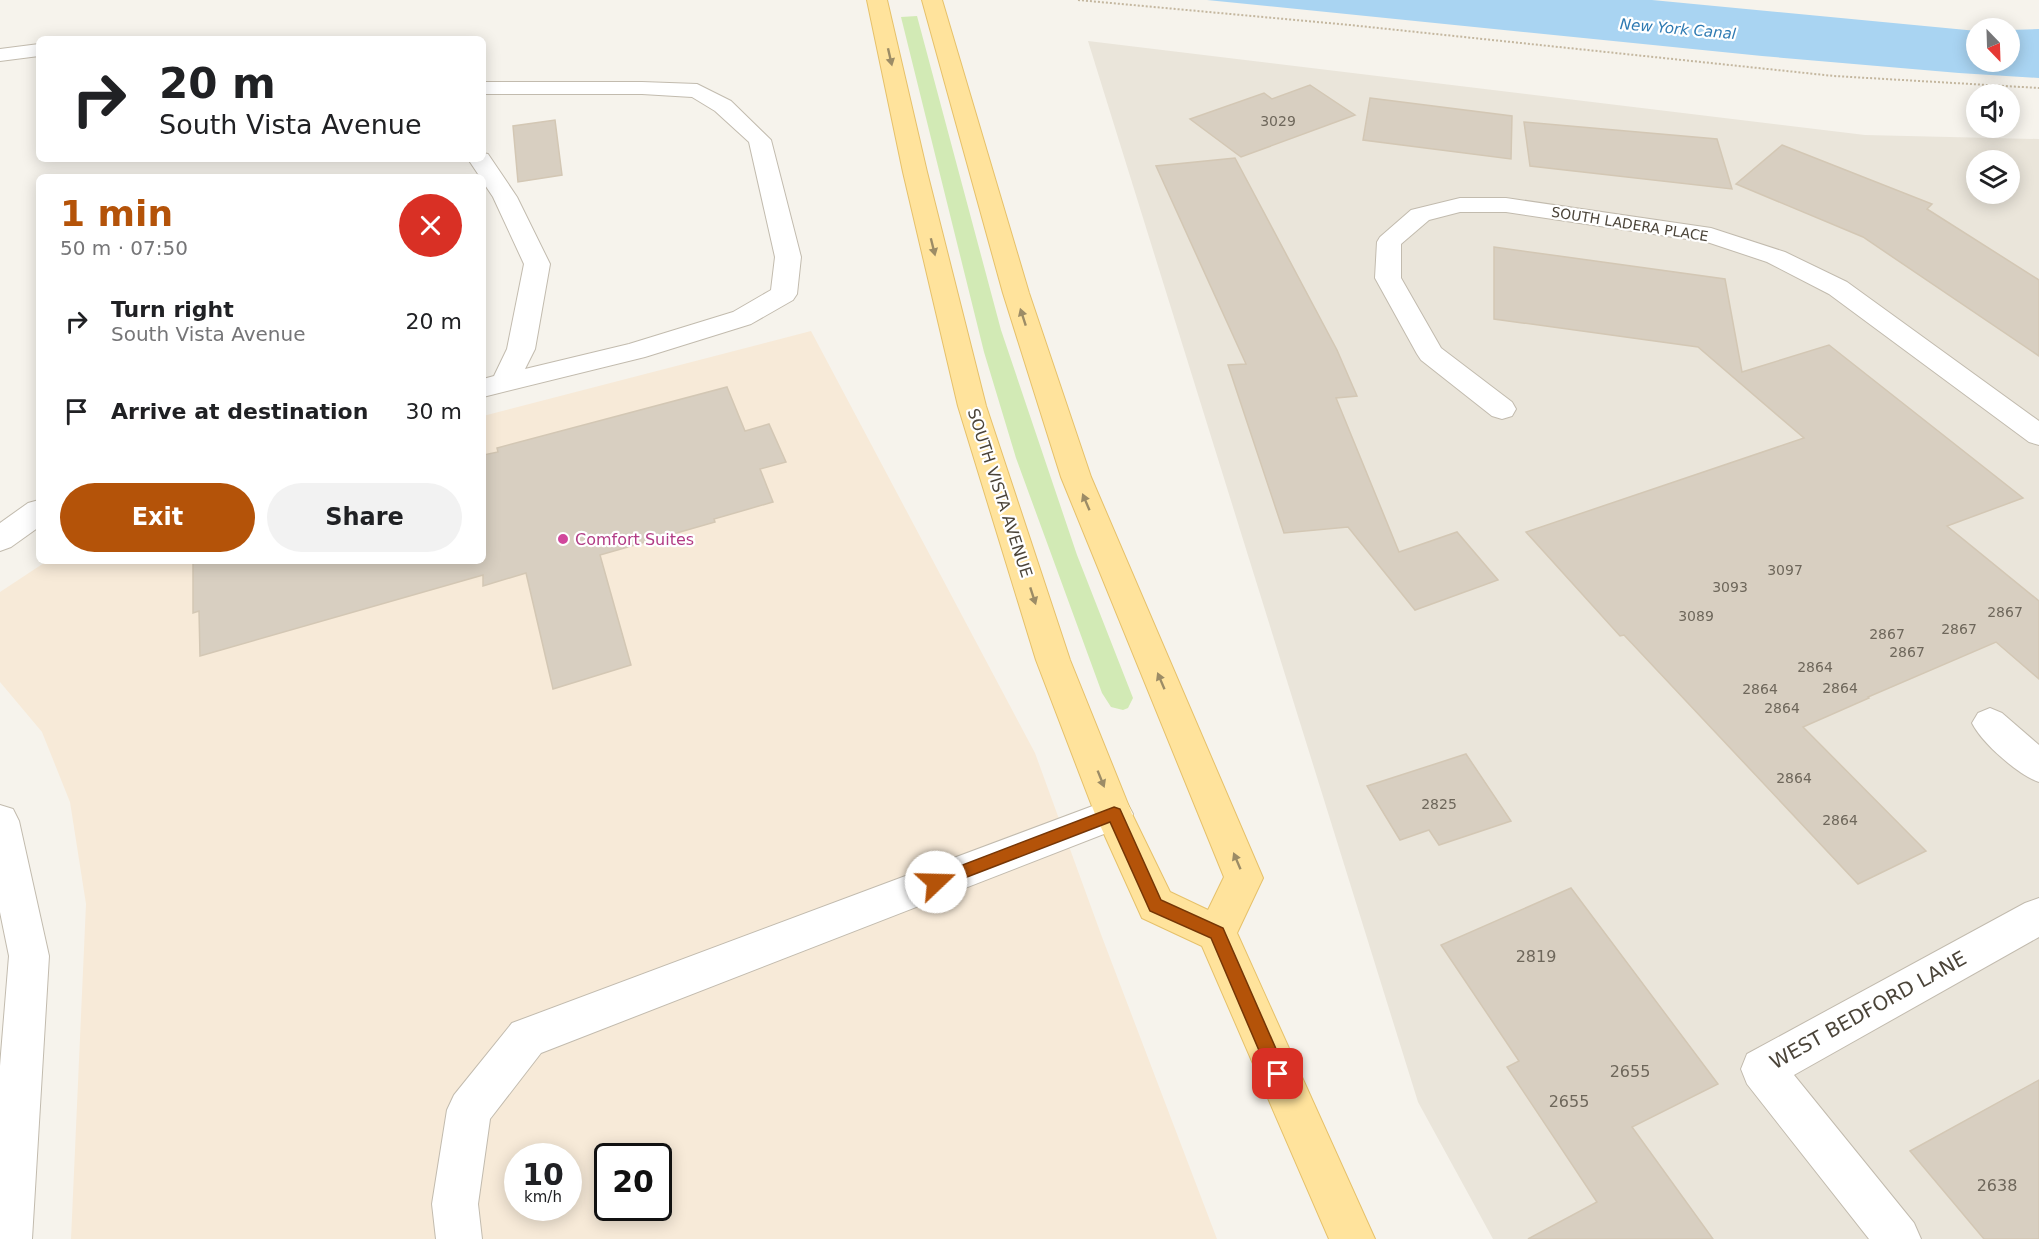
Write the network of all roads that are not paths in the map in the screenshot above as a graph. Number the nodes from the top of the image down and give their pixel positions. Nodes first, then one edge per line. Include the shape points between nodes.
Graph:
1 (877, 0) edge
2 (932, 0) edge
3 (36, 50) edge
4 (0, 55) edge
5 (486, 88) edge
6 (482, 162) edge
7 (494, 385) edge
8 (1502, 409) dead end
9 (2039, 435) edge
10 (36, 513) edge
11 (0, 539) edge
12 (1990, 723) dead end
13 (2039, 767) edge
14 (1114, 814) junction
15 (0, 821) edge
16 (2039, 916) edge
17 (1217, 933) junction
18 (9, 1239) edge
19 (459, 1239) edge
20 (1352, 1239) edge
21 (1898, 1239) edge

1 -> 14 main road, SOUTH VISTA AVENUE via 972,406 1053,660
17 -> 2 main road via 1244,879 1076,477 1016,293
3 - 4 street
5 - 7 street via 697,91 723,106 760,140 788,257 784,294 742,318 634,351
6 - 7 street via 505,197 537,264 521,349
8 - 9 street, SOUTH LADERA PLACE via 1431,354 1388,278 1389,242 1420,215 1460,205 1506,205 1711,236 1776,256 1838,288
10 - 11 street
12 - 13 street
14 - 17 main road, SOUTH VISTA AVENUE via 1156,905
14 - 19 street via 527,1038 469,1110 455,1204
15 - 18 street via 29,956
16 - 21 street, WEST BEDFORD LANE via 1762,1069
17 - 20 main road

